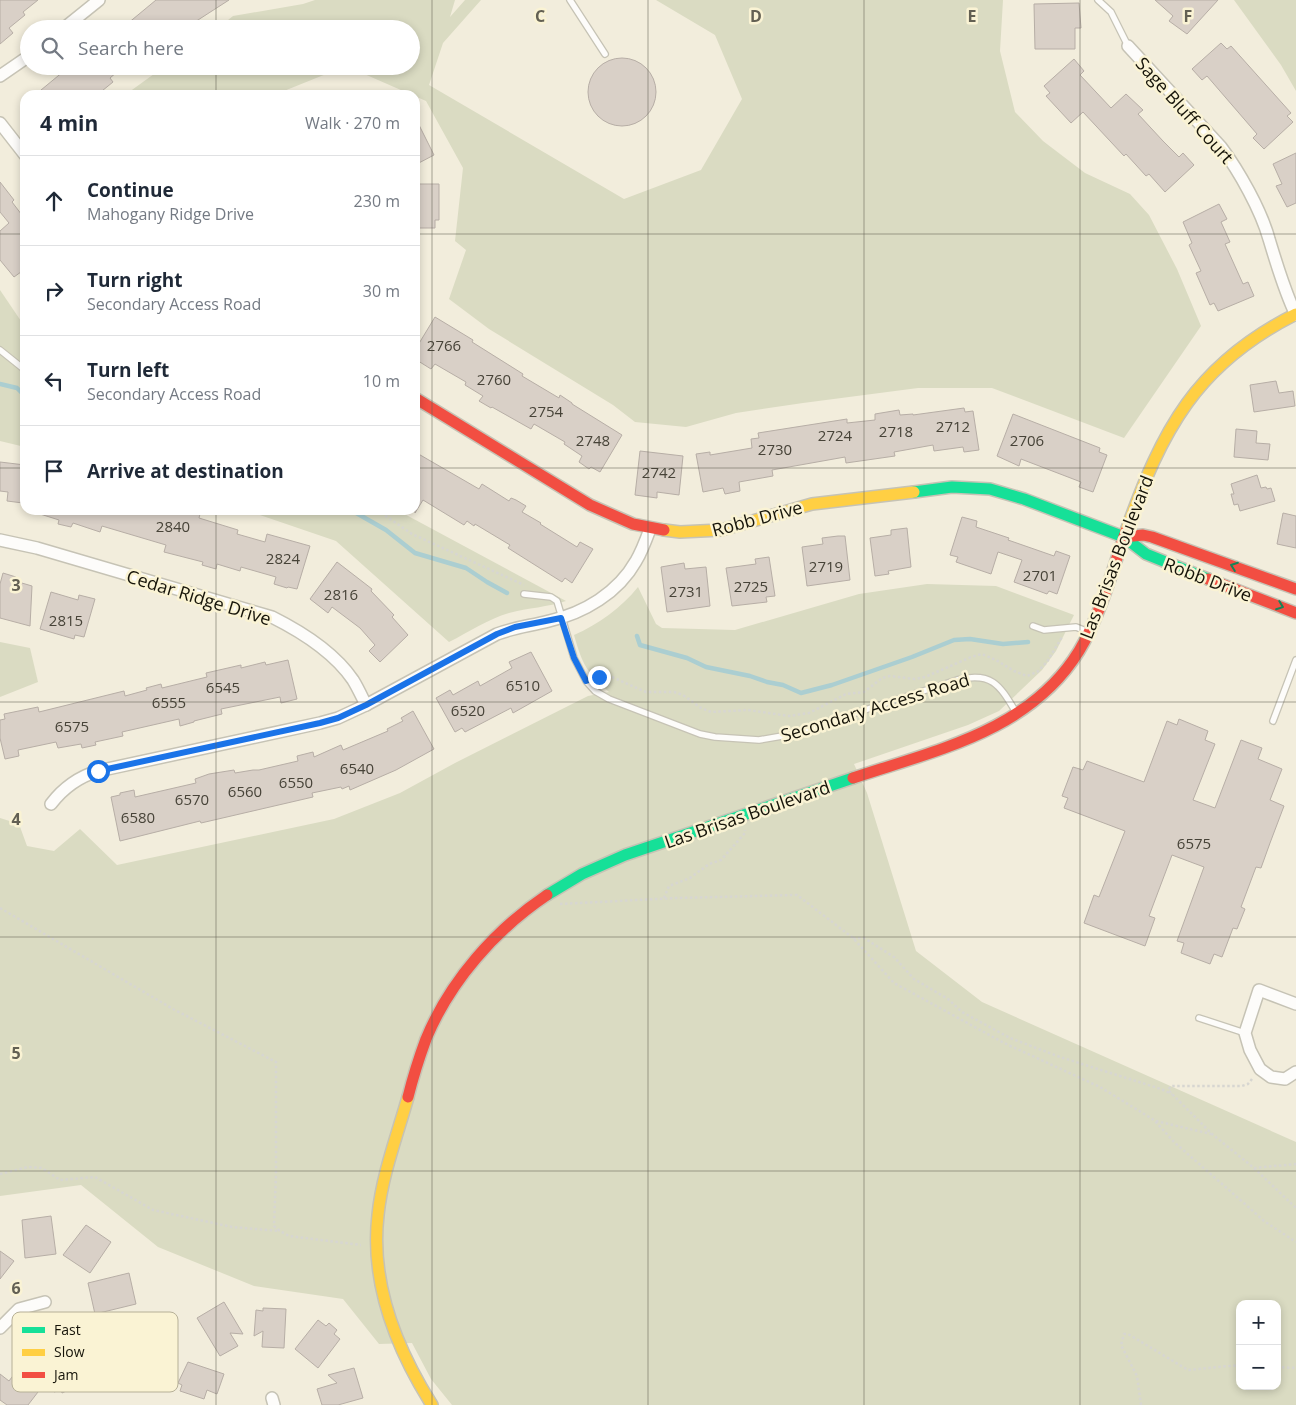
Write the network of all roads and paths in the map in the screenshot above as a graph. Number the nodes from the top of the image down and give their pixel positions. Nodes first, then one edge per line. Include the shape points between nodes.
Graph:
1 (99, 0) edge
2 (570, 0) edge
3 (1098, 0) edge
4 (74, 20) edge
5 (1128, 46) joint
6 (605, 54) dead end
7 (20, 62) edge
8 (0, 76) edge
9 (0, 123) edge
10 (20, 149) edge
11 (1296, 314) edge
12 (0, 350) edge
13 (20, 366) edge
14 (420, 401) edge
15 (384, 515) edge
16 (650, 529) junction
17 (1124, 537) junction
18 (0, 540) edge
19 (1296, 589) edge
20 (524, 594) dead end
21 (542, 596) junction
22 (1296, 613) edge
23 (561, 618) junction
24 (1033, 626) dead end
25 (1067, 626) junction
26 (1088, 632) junction
27 (1296, 660) edge
28 (586, 681) junction
29 (366, 705) junction
30 (1018, 716) junction
31 (1273, 721) dead end
32 (51, 804) dead end
33 (746, 814) junction
34 (551, 892) junction
35 (664, 898) junction
36 (0, 908) edge
37 (853, 938) junction
38 (1296, 1004) edge
39 (1199, 1018) dead end
40 (1245, 1033) junction
41 (1260, 1069) junction
42 (1296, 1072) edge
43 (1172, 1094) junction
44 (1154, 1120) junction
45 (1212, 1134) junction
46 (1296, 1164) edge
47 (1254, 1168) junction
48 (0, 1174) edge
49 (1296, 1208) edge
50 (280, 1231) junction
51 (1295, 1241) edge
52 (376, 1246) junction
53 (45, 1302) dead end
54 (15, 1312) edge
55 (12, 1315) edge
56 (0, 1328) edge
57 (1236, 1366) edge
58 (1281, 1367) edge
59 (1296, 1368) edge
60 (432, 1405) edge
61 (1141, 1405) edge

1 - 4 street
2 - 6 lane
3 - 5 lane via 1110,12
5 - 11 street, Sage Bluff Court via 1232,161 1262,220 1280,279
7 - 8 street
9 - 10 street
11 - 17 street, Las Brisas Boulevard via 1262,332 1233,354 1186,405 1155,458
12 - 13 lane
14 - 16 street, Robb Drive via 588,504 623,521
15 - 21 path via 412,534 520,582
16 - 17 street, Robb Drive via 688,533 725,530 794,507 936,488 969,487 1024,499
16 - 23 street via 636,561 618,583 592,604
19 -> 17 street, Robb Drive via 1152,537
17 -> 22 street, Robb Drive via 1140,550 1166,563
17 - 26 street, Las Brisas Boulevard
18 - 29 street, Cedar Ridge Drive via 272,618 305,635 340,665
20 - 21 lane
21 - 23 lane, Secondary Access Road via 557,601
23 - 28 lane, Secondary Access Road via 574,658
23 - 29 street via 497,634
24 - 25 lane via 1044,630
25 - 26 lane
25 - 28 path via 1046,662 1037,672 1027,676 982,654 925,677 882,678 864,692 846,694 809,713 789,716 748,710 711,712 674,692 646,692 612,677
26 - 30 street, Las Brisas Boulevard via 1061,676
27 - 31 lane
28 - 30 lane, Secondary Access Road via 609,699 681,728 736,739 788,736 976,676 992,681
29 - 32 street via 320,723 84,775 69,783
30 - 33 street, Las Brisas Boulevard via 975,737
33 - 34 street, Las Brisas Boulevard via 625,855 587,871
33 - 35 path via 745,833 721,860 669,886
34 - 35 path via 561,904
34 - 52 street, Las Brisas Boulevard via 528,907 482,950 461,977 427,1037 388,1162 380,1196
35 - 37 path via 797,895
36 - 50 path via 173,1009 276,1062 274,1226
37 - 43 path via 864,938 894,957 914,979 948,999 962,1012 1010,1038
37 - 44 path via 894,983 1004,1044 1100,1087
38 - 40 street via 1259,990
39 - 40 lane
40 - 41 street
41 - 42 street via 1271,1077 1285,1079
41 - 43 path via 1248,1084 1242,1086 1171,1086 1168,1090
43 - 45 path
44 - 45 path
44 - 51 path via 1174,1142 1264,1221
45 - 47 path
46 - 47 path
47 - 49 path
48 - 50 path via 28,1167 42,1168 60,1180 94,1177 153,1210 232,1227
50 - 52 path via 289,1236
52 - 60 street, Las Brisas Boulevard via 392,1327 416,1381
53 - 54 street via 19,1308
55 - 56 street
57 - 61 path via 1188,1370 1124,1334 1121,1345 1137,1376
58 - 59 path

